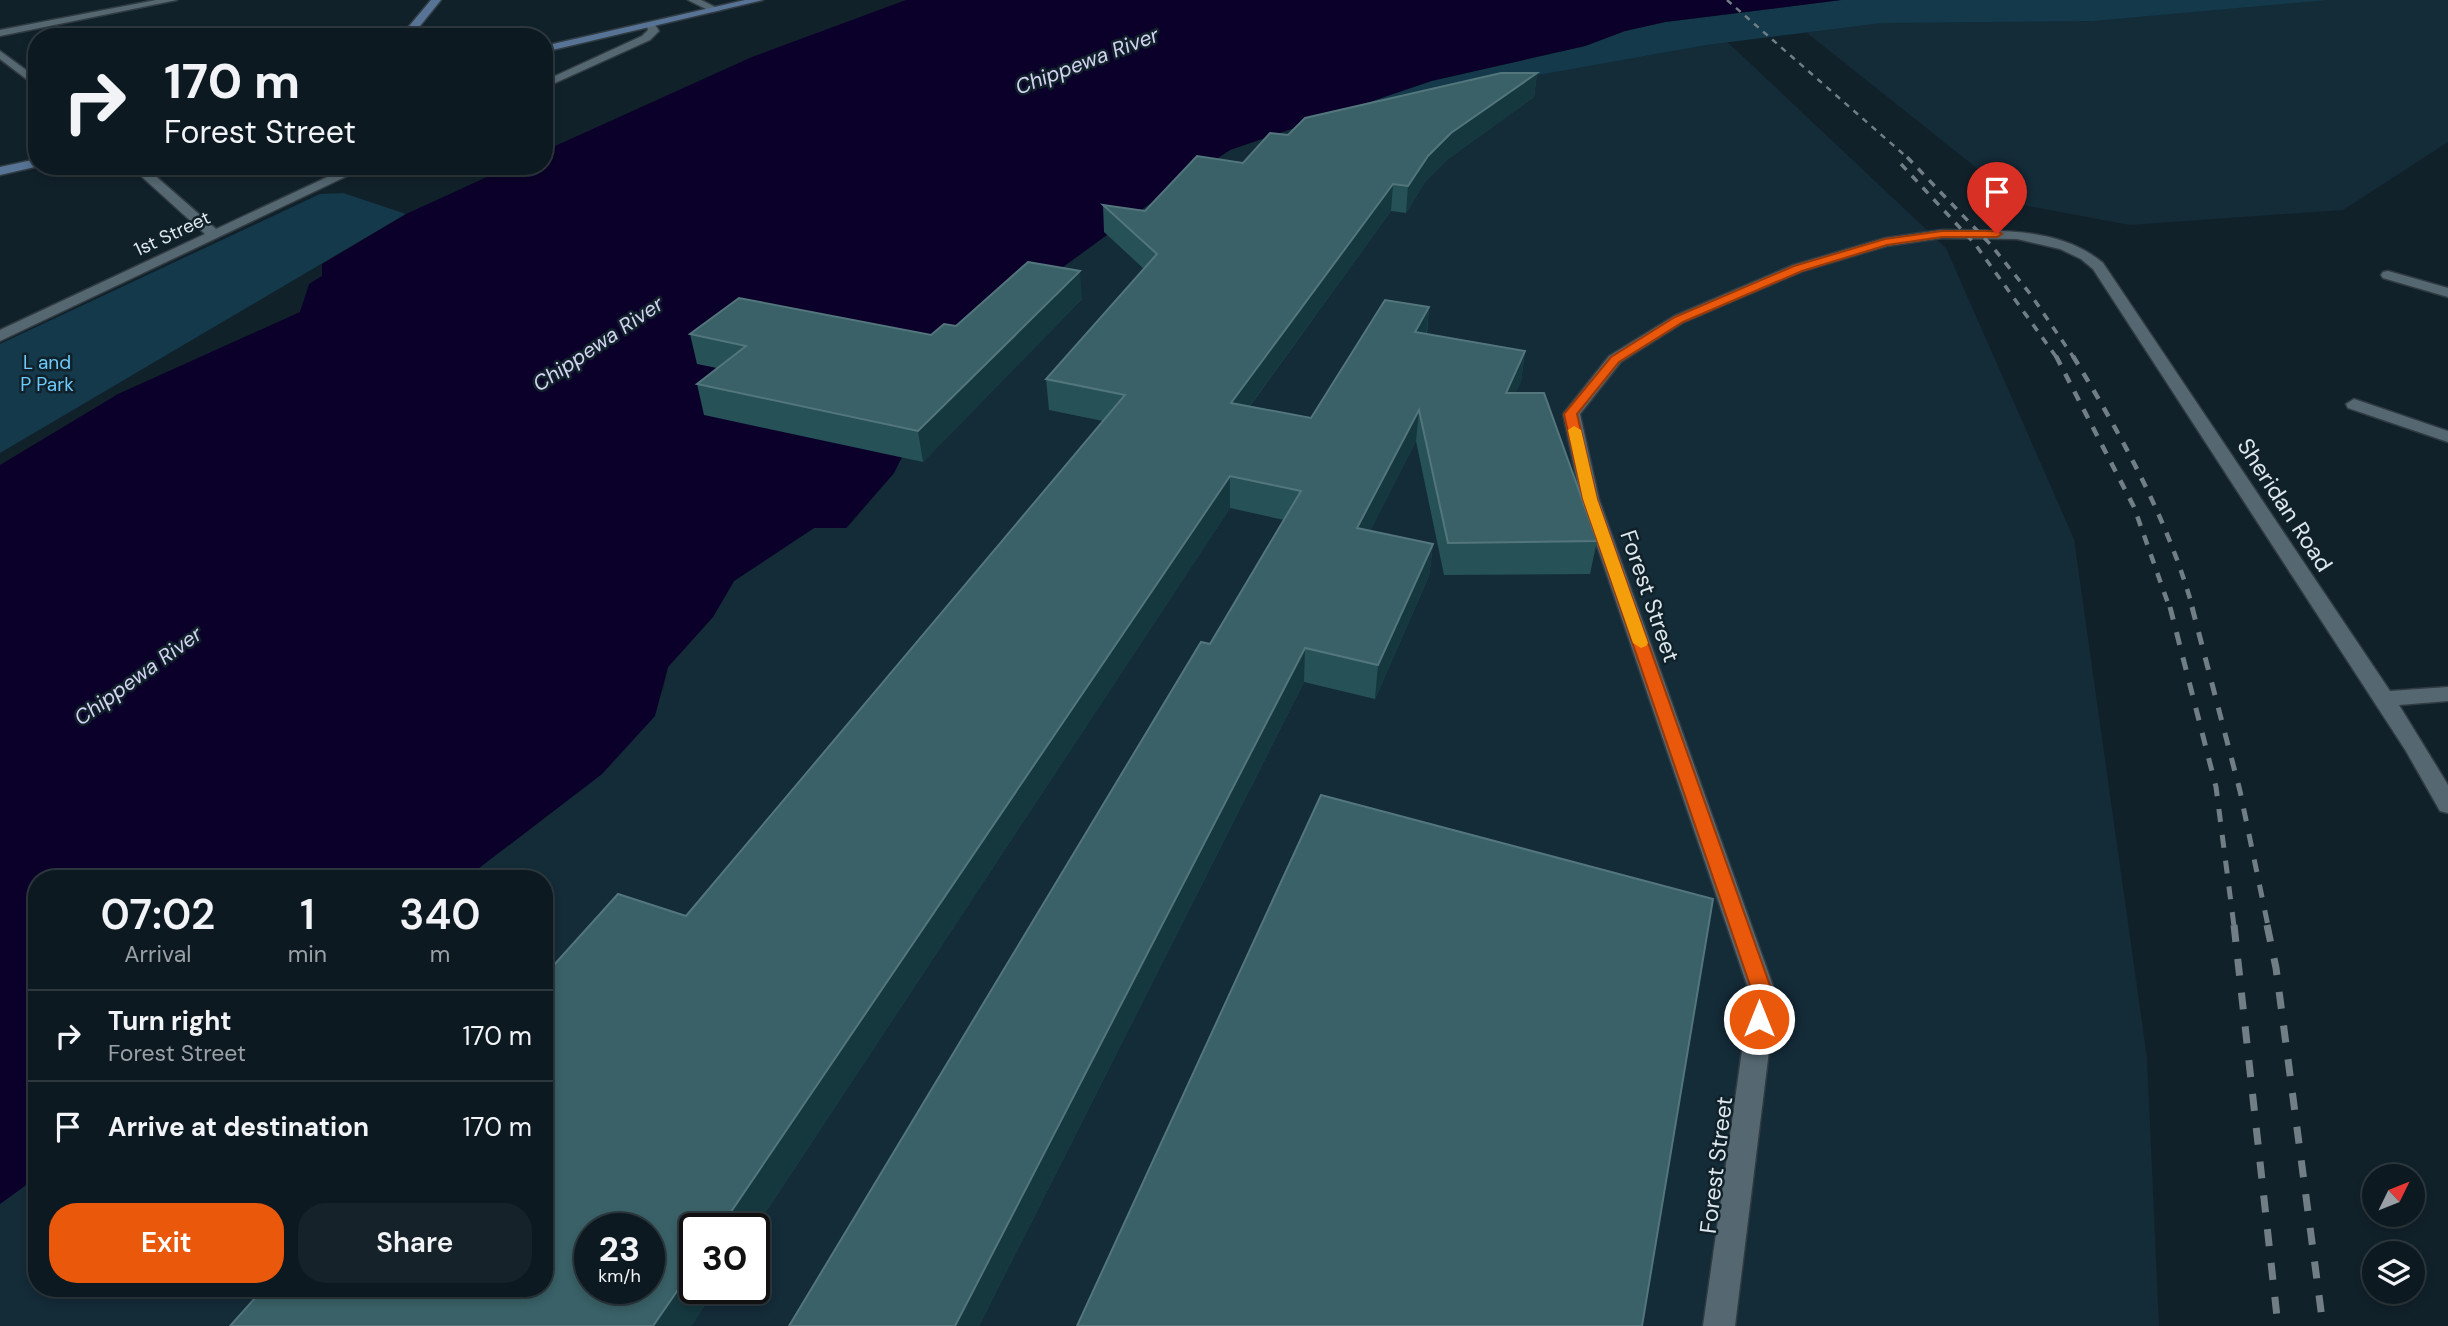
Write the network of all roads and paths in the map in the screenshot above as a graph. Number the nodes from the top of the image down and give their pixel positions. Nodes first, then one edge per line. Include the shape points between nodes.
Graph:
1 (172, 0) edge
2 (436, 0) edge
3 (693, 0) edge
4 (758, 0) edge
5 (716, 9) junction
6 (650, 25) junction
7 (413, 28) edge
8 (0, 33) edge
9 (553, 47) edge
10 (0, 54) edge
11 (28, 77) edge
12 (553, 81) edge
13 (28, 165) edge
14 (0, 171) edge
15 (146, 175) edge
16 (342, 175) edge
17 (214, 234) junction
18 (2065, 246) joint
19 (2388, 275) dead end
20 (2448, 293) edge
21 (0, 336) edge
22 (2354, 404) dead end
23 (2448, 437) edge
24 (2448, 694) edge
25 (2383, 699) junction
26 (2448, 805) edge
27 (1719, 1326) edge

1 - 8 street
2 - 7 street
3 - 5 street
4 - 5 street
5 - 6 street
6 - 9 street
6 - 12 street via 654,31 646,38
10 - 11 street
13 - 14 street
15 - 17 street
16 - 17 street, 1st Street
17 - 21 street, 1st Street
18 - 25 street, Sheridan Road via 2098,266
18 - 27 street, Forest Street via 2017,235 1942,234 1885,242 1798,268 1679,319 1615,359 1571,414 1590,499 1763,994
19 - 20 street
22 - 23 street
24 - 25 street
25 - 26 street, Sheridan Road

